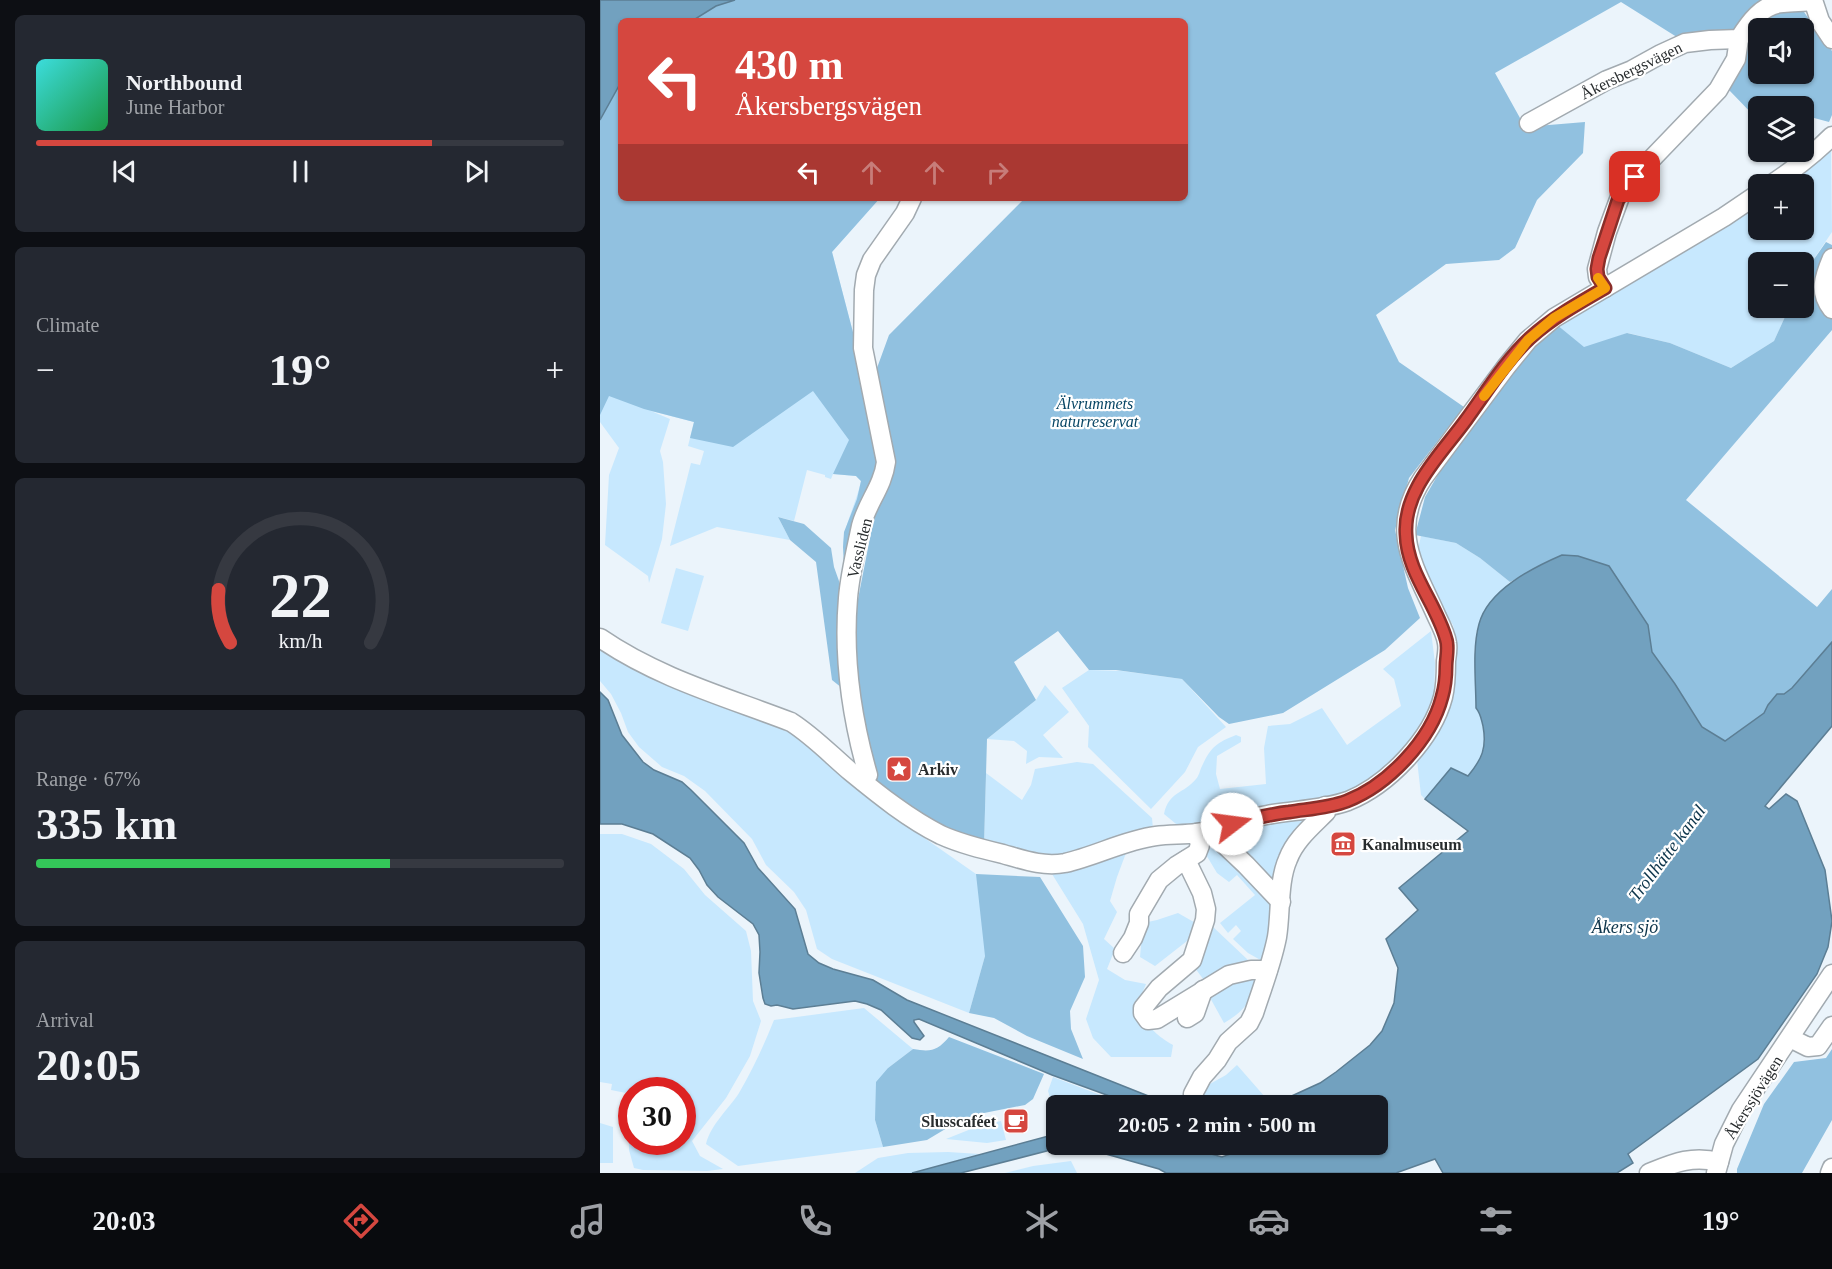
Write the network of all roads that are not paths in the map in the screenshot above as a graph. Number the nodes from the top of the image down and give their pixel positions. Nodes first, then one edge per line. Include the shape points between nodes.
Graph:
1 (1813, 0) edge
2 (1739, 39) junction
3 (1832, 39) edge
4 (1529, 123) dead end
5 (1832, 136) edge
6 (1786, 174) edge
7 (911, 201) edge
8 (1748, 201) edge
9 (1832, 258) edge
10 (1605, 288) junction
11 (1832, 309) edge
12 (600, 638) edge
13 (863, 781) junction
14 (1325, 806) junction
15 (1203, 832) junction
16 (1162, 836) junction
17 (1181, 863) junction
18 (1281, 902) junction
19 (1123, 953) dead end
20 (1268, 970) junction
21 (1832, 974) edge
22 (1203, 990) junction
23 (1187, 1018) dead end
24 (1832, 1026) edge
25 (1790, 1038) junction
26 (1193, 1094) dead end
27 (1717, 1167) edge
28 (1832, 1167) edge
29 (1649, 1173) edge
30 (1830, 1173) edge

1 - 2 street via 1768,7 1755,16
1 - 3 street
2 - 4 street, Åkersbergsvägen via 1685,43
2 - 10 street via 1736,59 1718,90 1622,194 1597,269
5 - 6 street
7 - 13 street, Vassliden via 866,275 863,348 886,462 862,522 848,598 850,679 856,730 868,775
8 - 10 street
9 - 11 street via 1823,295
10 - 14 street via 1554,318 1528,340 1418,486 1408,509 1406,535 1414,570 1447,641 1443,697 1426,733 1388,776 1356,797
12 - 13 street via 667,675 791,722
13 - 16 street via 942,835 1040,864 1065,863
14 - 15 street via 1266,815
14 - 18 street via 1326,812 1287,860
15 - 16 street
15 - 17 street via 1197,854
15 - 18 street via 1246,865
16 - 17 street
17 - 19 street via 1159,880
17 - 22 street via 1202,893 1205,920 1192,960 1152,996 1143,1013 1148,1020 1157,1018
18 - 20 street
20 - 22 street via 1229,975
20 - 26 street via 1249,1023 1228,1042
21 - 25 street, Åkerssjövägen
22 - 23 street via 1195,1013
24 - 25 street via 1818,1046 1808,1047
25 - 27 street, Åkerssjövägen via 1741,1110
27 - 29 street, Åkerssjövägen via 1699,1158
28 - 30 street

